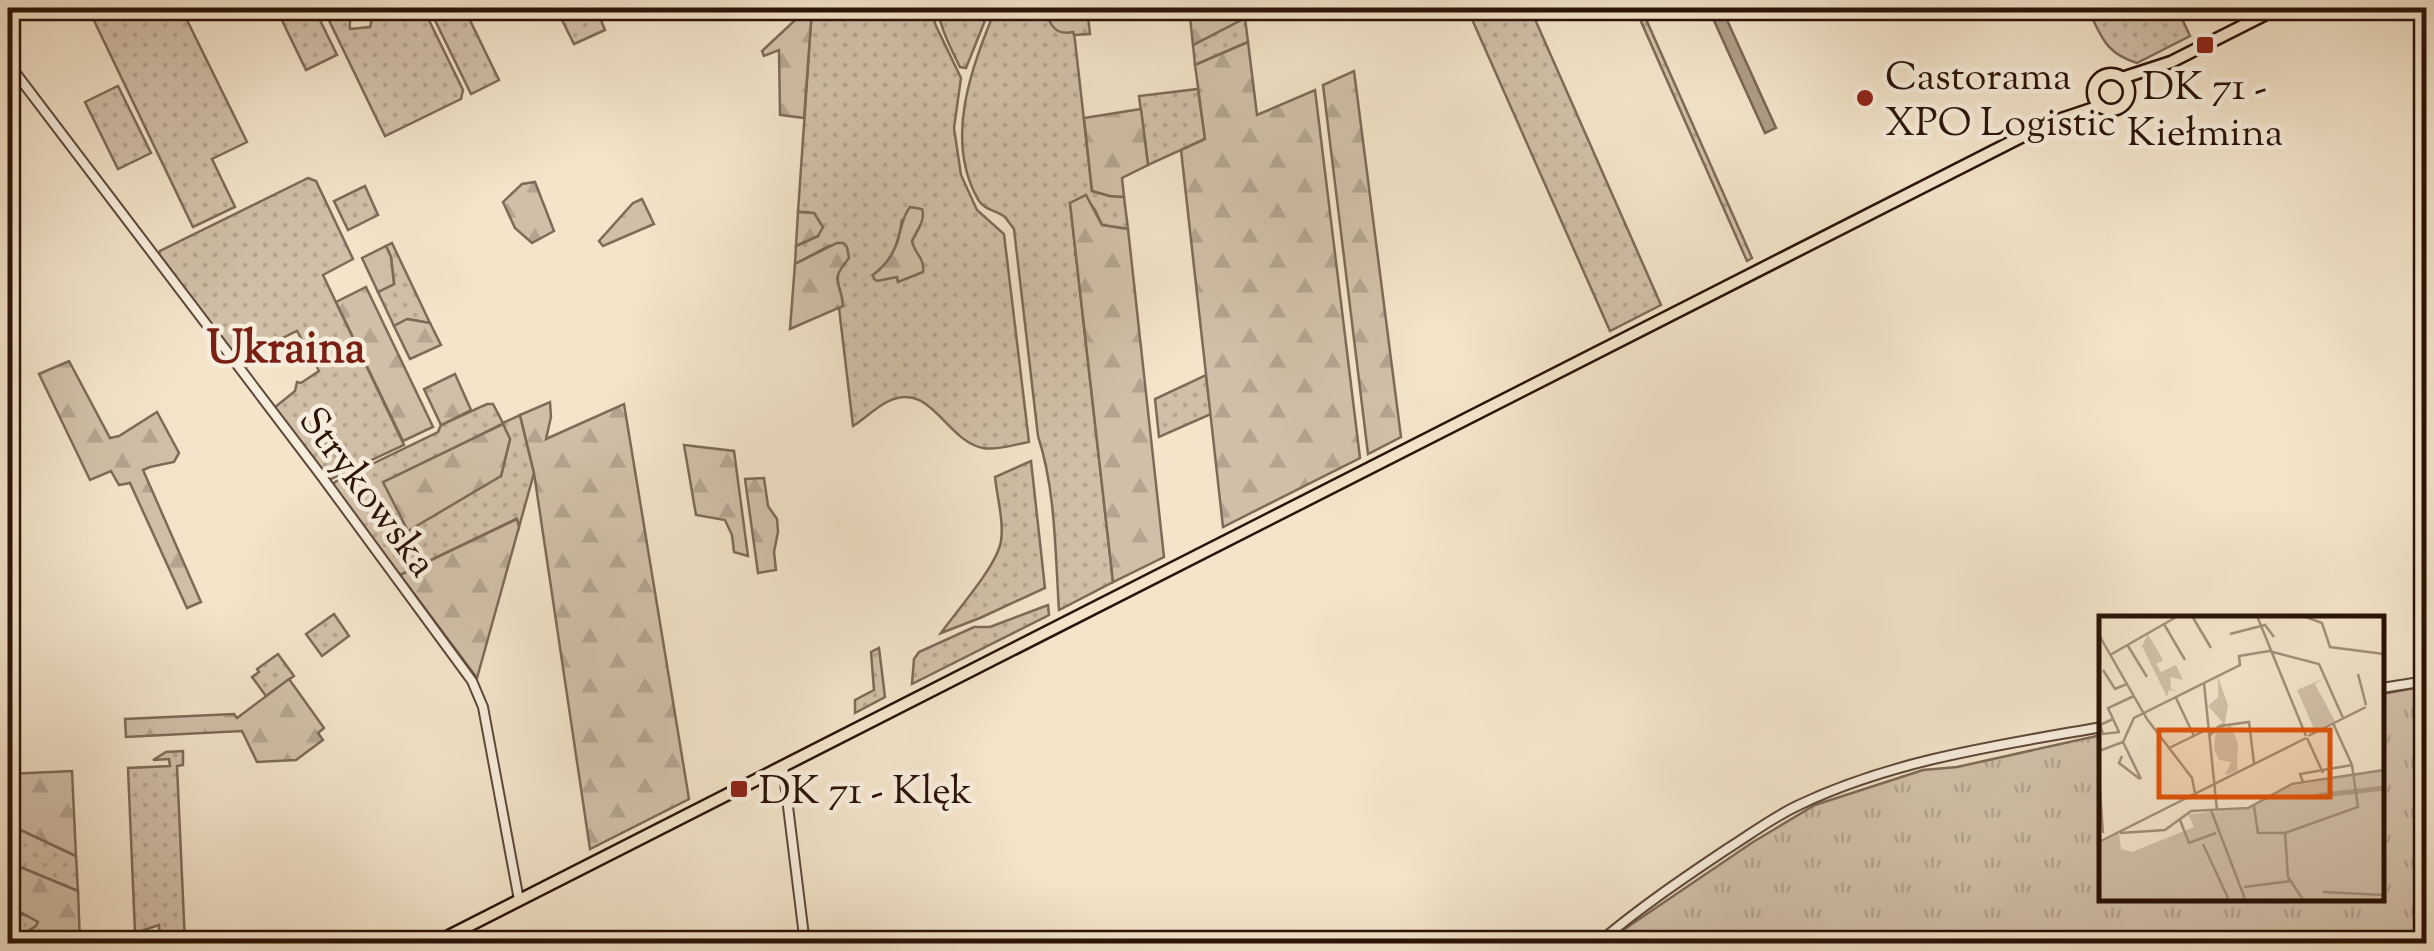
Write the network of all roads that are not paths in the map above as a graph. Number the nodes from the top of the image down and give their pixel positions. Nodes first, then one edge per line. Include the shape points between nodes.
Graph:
1 (2278, 8) edge
2 (2171, 62) junction
3 (8, 63) edge
4 (2122, 78) junction
5 (2129, 90) junction
6 (2094, 92) junction
7 (2100, 106) junction
8 (2052, 122) junction
9 (2426, 681) edge
10 (2384, 688) edge
11 (2099, 727) edge
12 (783, 766) junction
13 (518, 900) junction
14 (433, 944) edge
15 (806, 944) edge
16 (1597, 944) edge

1 - 2 main road
2 - 4 main road
2 - 5 main road
3 - 13 street, Strykowska via 472,682
4 - 5 main road
4 - 6 main road via 2102,76
5 - 7 main road via 2120,107
6 - 7 main road
6 - 8 main road
7 - 8 main road
8 - 12 main road
9 - 10 street
11 - 16 street via 1896,768 1798,805 1638,909
12 - 13 main road
12 - 15 street
13 - 14 main road

